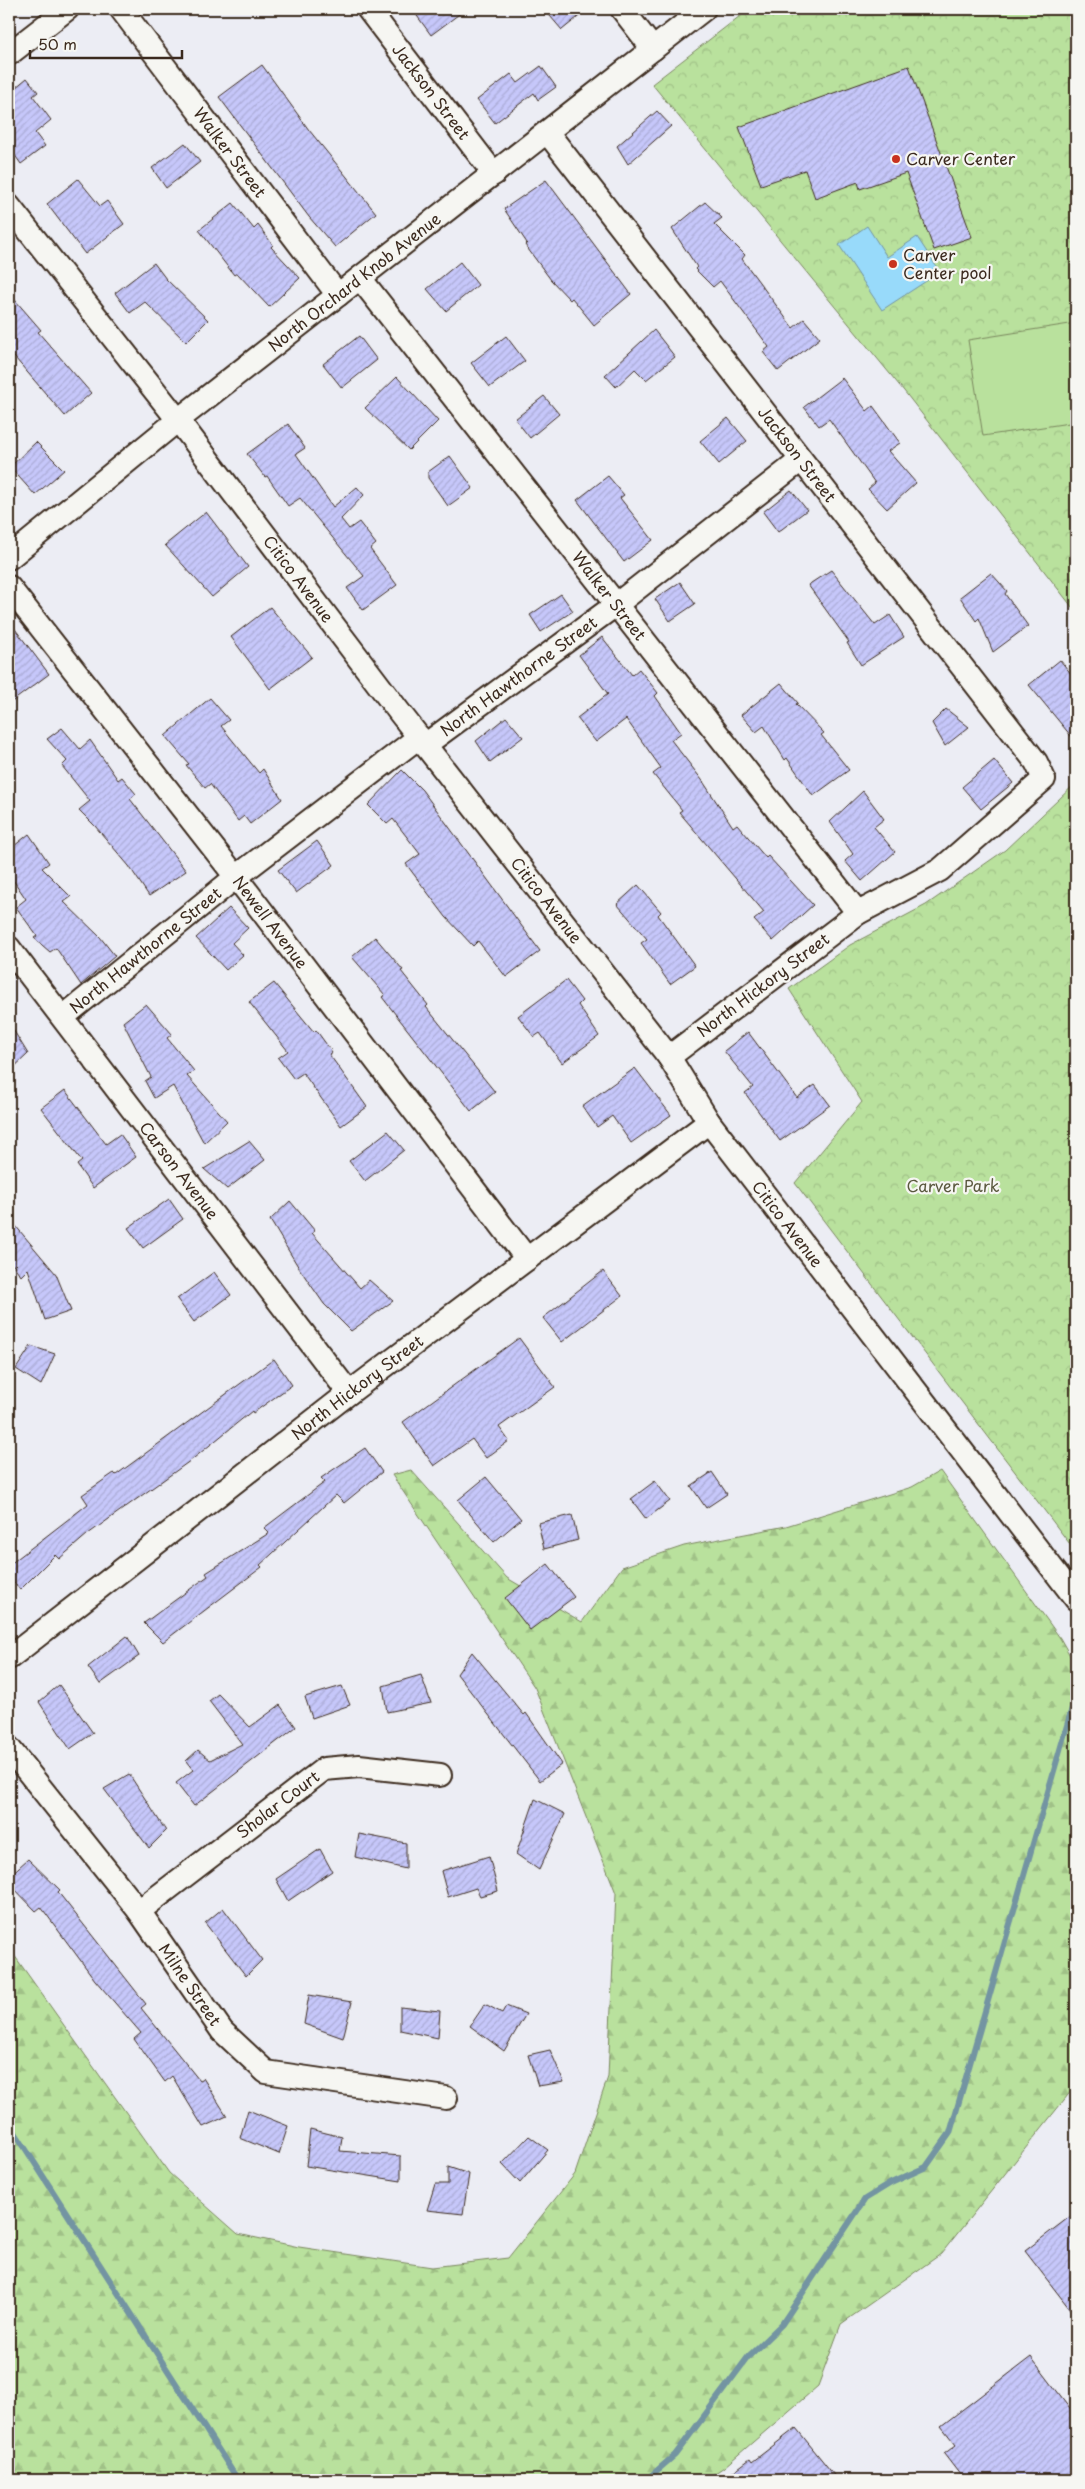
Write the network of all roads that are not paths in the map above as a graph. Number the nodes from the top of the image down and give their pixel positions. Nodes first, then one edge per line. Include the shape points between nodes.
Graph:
1 (67, 9) edge
2 (121, 9) edge
3 (368, 9) edge
4 (622, 9) edge
5 (704, 9) edge
6 (653, 49) junction
7 (9, 54) edge
8 (547, 132) junction
9 (494, 174) junction
10 (9, 206) edge
11 (360, 278) junction
12 (338, 295) junction
13 (178, 420) junction
14 (801, 460) junction
15 (9, 558) edge
16 (9, 587) edge
17 (617, 604) junction
18 (422, 741) junction
19 (940, 870) joint
20 (236, 877) junction
21 (858, 913) junction
22 (9, 948) edge
23 (63, 1017) junction
24 (669, 1057) junction
25 (709, 1122) junction
26 (527, 1259) junction
27 (348, 1393) junction
28 (1076, 1599) edge
29 (9, 1658) edge
30 (9, 1748) edge
31 (440, 1775) dead end
32 (139, 1911) junction
33 (446, 2098) dead end

1 - 7 street
2 - 12 street, Walker Street
3 - 9 street, Jackson Street
4 - 6 street
5 - 6 street, North Orchard Knob Avenue
6 - 8 street, North Orchard Knob Avenue
8 - 9 street, North Orchard Knob Avenue
8 - 14 street, Jackson Street
9 - 11 street, North Orchard Knob Avenue
10 - 13 street, Citico Avenue
11 - 12 street, North Orchard Knob Avenue
11 - 17 street, Walker Street
12 - 13 street, North Orchard Knob Avenue
13 - 15 street, North Orchard Knob Avenue
13 - 18 street, Citico Avenue
14 - 17 street, North Hawthorne Street
14 - 19 street, Jackson Street via 1036,762 1044,779
16 - 20 street, Newell Avenue
17 - 18 street, North Hawthorne Street
17 - 21 street, Walker Street
18 - 20 street, North Hawthorne Street
18 - 24 street, Citico Avenue
19 - 21 street, North Hickory Street
20 - 23 street, North Hawthorne Street
20 - 26 street, Newell Avenue
21 - 24 street, North Hickory Street
22 - 23 street, Carson Avenue
23 - 27 street, Carson Avenue
24 - 25 street, Citico Avenue
25 - 26 street, North Hickory Street
25 - 28 street, Citico Avenue
26 - 27 street, North Hickory Street
27 - 29 street, North Hickory Street
30 - 32 street, Milne Street
31 - 32 street, Sholar Court via 360,1766 324,1769
32 - 33 street, Milne Street via 222,2030 266,2072

